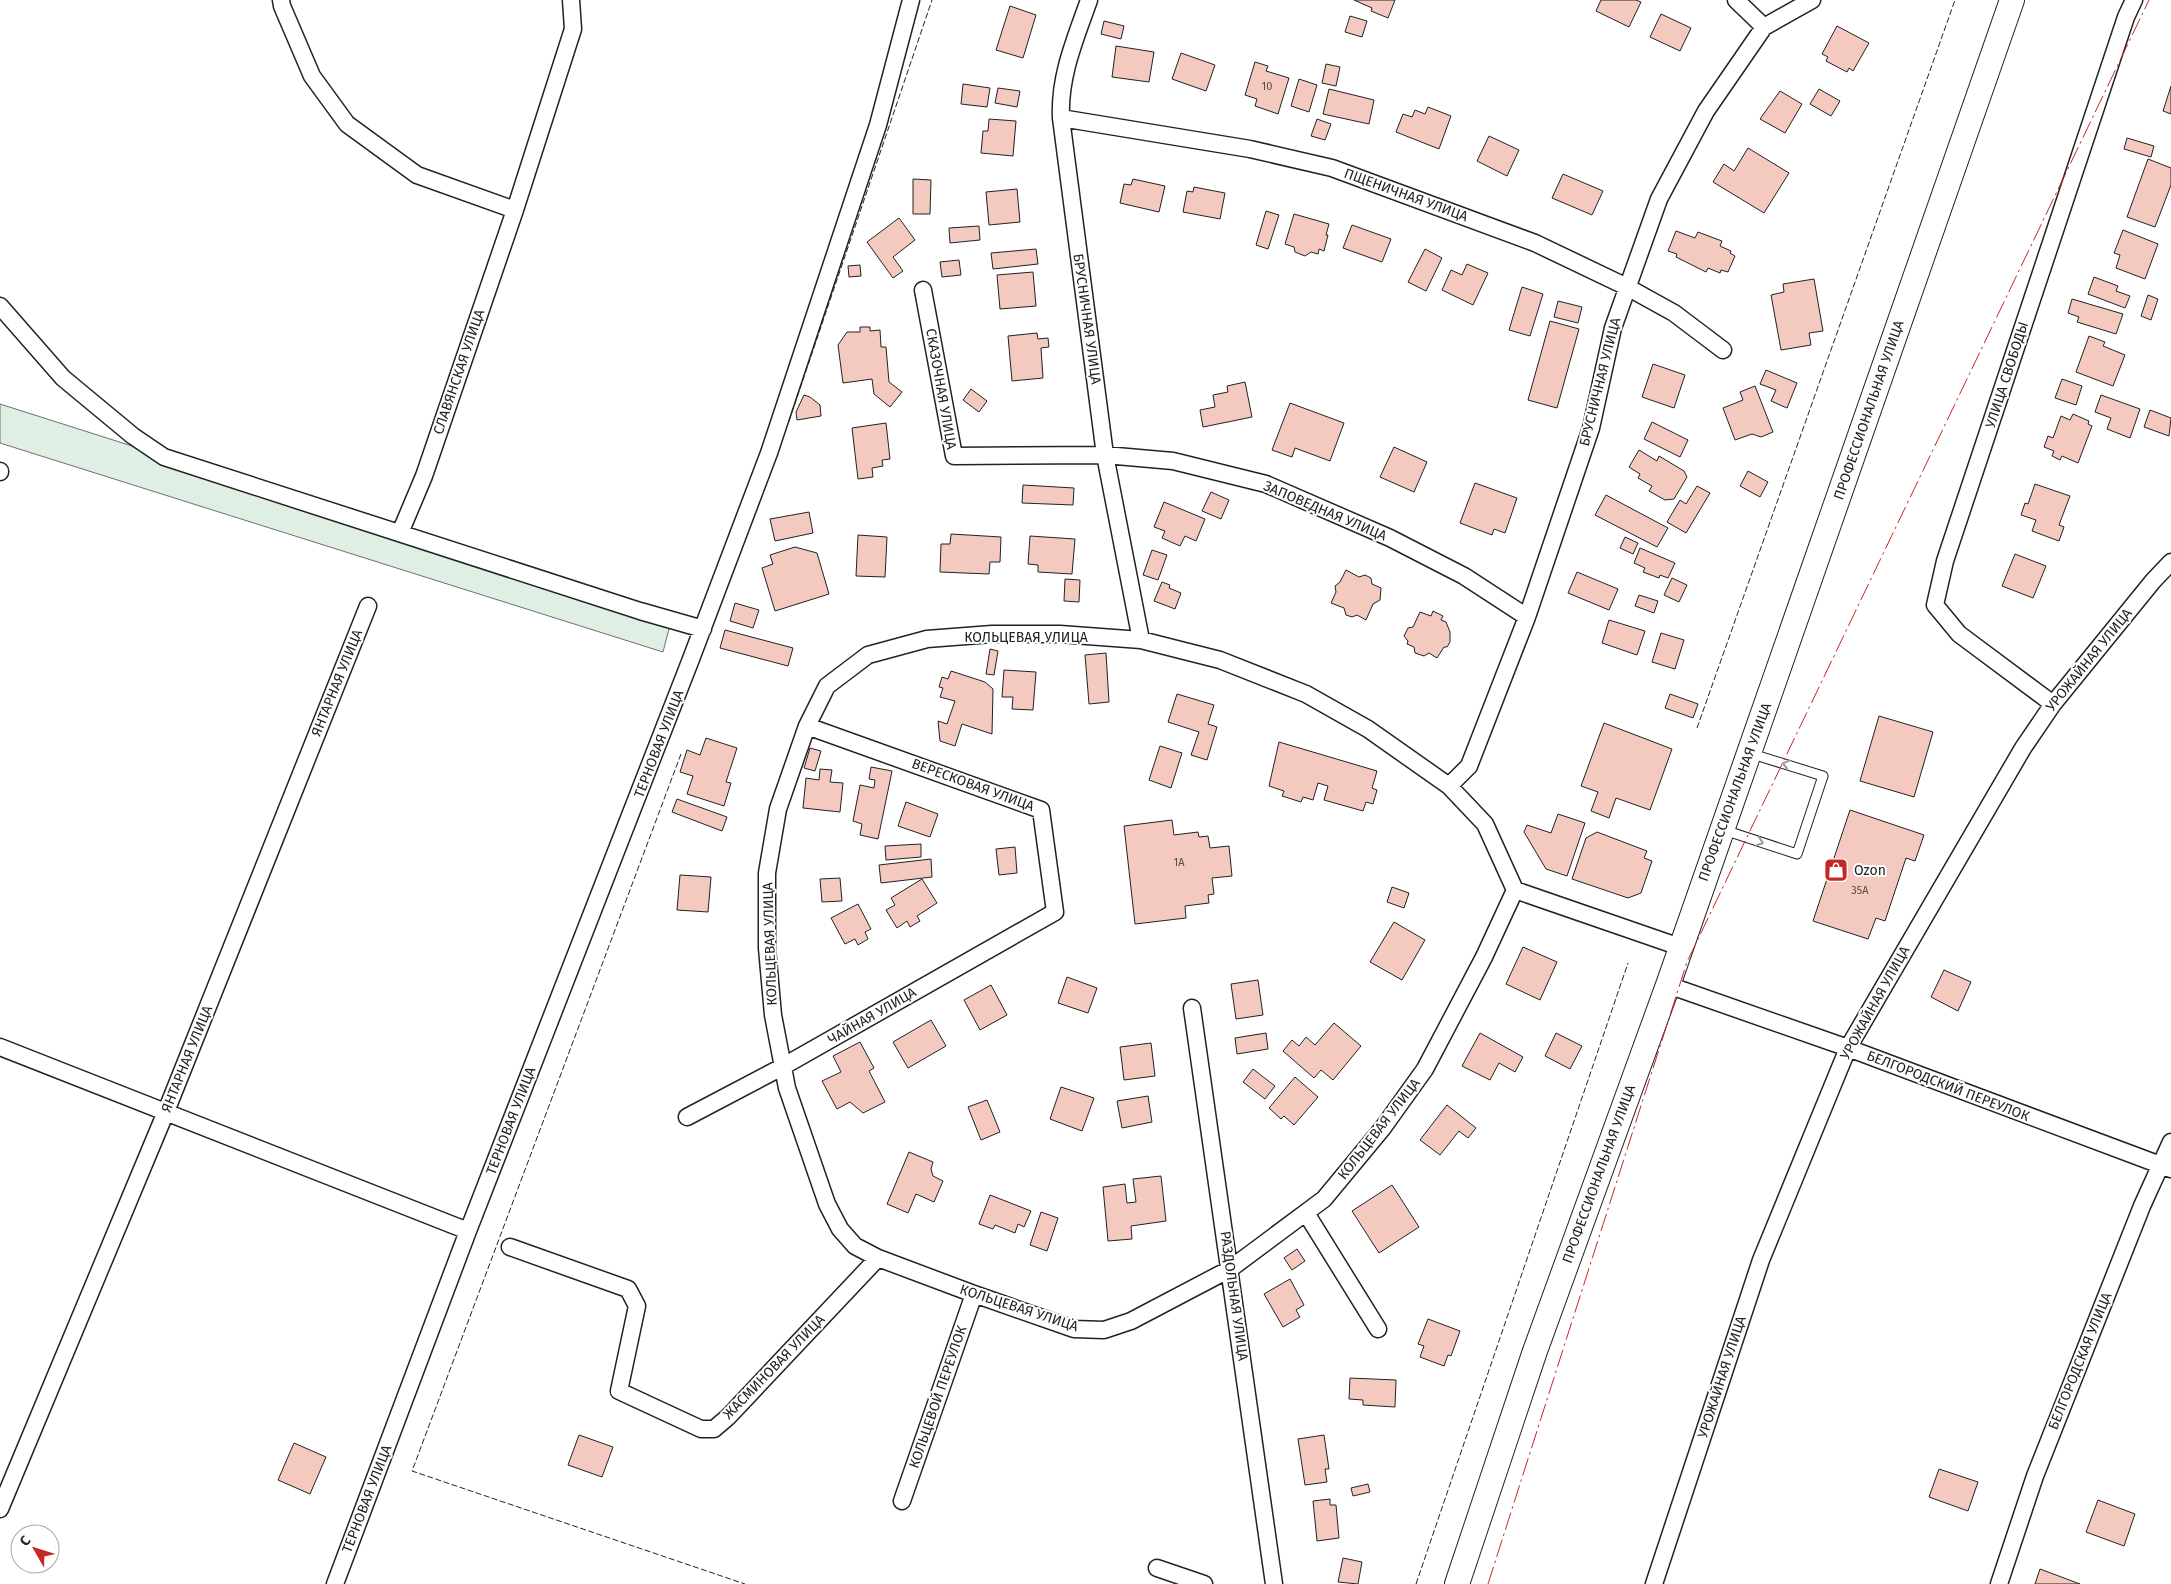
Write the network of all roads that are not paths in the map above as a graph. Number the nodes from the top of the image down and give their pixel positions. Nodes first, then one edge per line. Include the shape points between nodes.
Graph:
1 (282, 0) edge
2 (571, 0) edge
3 (911, 0) edge
4 (1088, 0) edge
5 (1736, 0) edge
6 (1812, 0) edge
7 (2012, 0) edge
8 (2134, 0) edge
9 (1764, 27) junction
10 (1061, 118) junction
11 (515, 210) junction
12 (1627, 287) junction
13 (924, 290) dead end
14 (0, 306) edge
15 (1723, 350) dead end
16 (1105, 455) junction
17 (400, 533) junction
18 (2171, 562) edge
19 (368, 606) dead end
20 (1527, 617) junction
21 (703, 629) junction
22 (1141, 640) junction
23 (2052, 704) junction
24 (807, 726) junction
25 (1749, 753) junction
26 (1449, 786) junction
27 (1722, 829) junction
28 (1515, 890) junction
29 (1055, 912) joint
30 (1680, 947) junction
31 (1668, 985) junction
32 (1192, 1008) dead end
33 (0, 1047) edge
34 (1848, 1048) junction
35 (782, 1068) junction
36 (165, 1114) junction
37 (688, 1117) dead end
38 (2171, 1142) edge
39 (2165, 1167) edge
40 (1306, 1213) junction
41 (468, 1231) junction
42 (510, 1247) dead end
43 (878, 1258) junction
44 (1230, 1269) junction
45 (974, 1294) junction
46 (1378, 1329) dead end
47 (902, 1501) dead end
48 (0, 1510) edge
49 (1157, 1568) dead end
50 (335, 1584) edge
51 (1204, 1584) edge
52 (1274, 1584) edge
53 (1457, 1584) edge
54 (1654, 1584) edge
55 (1998, 1584) edge

1 - 11 street via 312,76 347,124 417,175
2 - 11 street, СЛАВЯНСКАЯ УЛИЦА via 573,29
3 - 21 street, ТЕРНОВАЯ УЛИЦА via 878,125 768,453
4 - 10 street, БРУСНИЧНАЯ УЛИЦА via 1063,80
5 - 9 street
6 - 9 street
7 - 25 street, ПРОФЕССИОНАЛЬНАЯ УЛИЦА
8 - 23 street, УЛИЦА СВОБОДЫ via 1945,561 1935,605 1959,634
9 - 12 street, БРУСНИЧНАЯ УЛИЦА via 1706,111 1659,199
10 - 12 street, ПЩЕНИЧНАЯ УЛИЦА via 1250,149 1332,168 1535,243
10 - 16 street, БРУСНИЧНАЯ УЛИЦА
11 - 17 street, СЛАВЯНСКАЯ УЛИЦА via 424,476
12 - 15 street, ПЩЕНИЧНАЯ УЛИЦА via 1674,313
12 - 20 street, БРУСНИЧНАЯ УЛИЦА via 1613,328 1591,428
13 - 16 street, СКАЗОЧНАЯ УЛИЦА via 954,456
14 - 17 street via 63,378 133,436 164,457
16 - 20 street, ЗАПОВЕДНАЯ УЛИЦА via 1173,461 1266,484 1398,542 1464,576
16 - 22 street, БРУСНИЧНАЯ УЛИЦА
17 - 21 street
18 - 23 street, УРОЖАЙНАЯ УЛИЦА
19 - 36 street, ЯНТАРНАЯ УЛИЦА
20 - 26 street, БРУСНИЧНАЯ УЛИЦА via 1469,766
21 - 41 street, ТЕРНОВАЯ УЛИЦА
22 - 24 street, КОЛЬЦЕВАЯ УЛИЦА via 1060,634 992,634 927,639 868,655 826,686
22 - 26 street, КОЛЬЦЕВАЯ УЛИЦА via 1220,660 1306,694 1368,729
23 - 34 street, УРОЖАЙНАЯ УЛИЦА via 1972,832
24 - 29 street, ВЕРЕСКОВАЯ УЛИЦА via 1041,810
24 - 35 street, КОЛЬЦЕВАЯ УЛИЦА via 778,809 767,873 767,948 772,1015
25 - 27 street, ПРОФЕССИОНАЛЬНАЯ УЛИЦА
27 -> 25 lane via 1797,854 1823,776
26 - 28 street, КОЛЬЦЕВАЯ УЛИЦА via 1485,824
27 - 30 street, ПРОФЕССИОНАЛЬНАЯ УЛИЦА
28 - 30 street
28 - 40 street, КОЛЬЦЕВАЯ УЛИЦА via 1425,1069 1377,1136 1324,1199
29 - 35 street, ЧАЙНАЯ УЛИЦА
30 - 31 street, ПРОФЕССИОНАЛЬНАЯ УЛИЦА
31 - 34 street, БЕЛГОРОДСКИЙ ПЕРЕУЛОК
31 - 53 street, ПРОФЕССИОНАЛЬНАЯ УЛИЦА via 1535,1351
32 - 44 street, РАЗДОЛЬНАЯ УЛИЦА
33 - 36 street
34 - 39 street, БЕЛГОРОДСКИЙ ПЕРЕУЛОК
34 - 54 street, УРОЖАЙНАЯ УЛИЦА via 1761,1260
35 - 37 street, ЧАЙНАЯ УЛИЦА
35 - 43 street, КОЛЬЦЕВАЯ УЛИЦА via 840,1229 855,1246
36 - 41 street
36 - 48 street, ЯНТАРНАЯ УЛИЦА
38 - 39 street, БЕЛГОРОДСКАЯ УЛИЦА
39 - 55 street, БЕЛГОРОДСКАЯ УЛИЦА via 2035,1476
40 - 44 street, КОЛЬЦЕВАЯ УЛИЦА
40 - 46 street
41 - 50 street, ТЕРНОВАЯ УЛИЦА
42 - 43 street, ЖАСМИНОВАЯ УЛИЦА via 628,1289 637,1306 619,1391 701,1429 714,1429 728,1417
43 - 45 street, КОЛЬЦЕВАЯ УЛИЦА
44 - 45 street, КОЛЬЦЕВАЯ УЛИЦА via 1131,1321 1104,1330 1074,1328
44 - 52 street, РАЗДОЛЬНАЯ УЛИЦА
45 - 47 street, КОЛЬЦЕВОЙ ПЕРЕУЛОК
49 - 51 street

